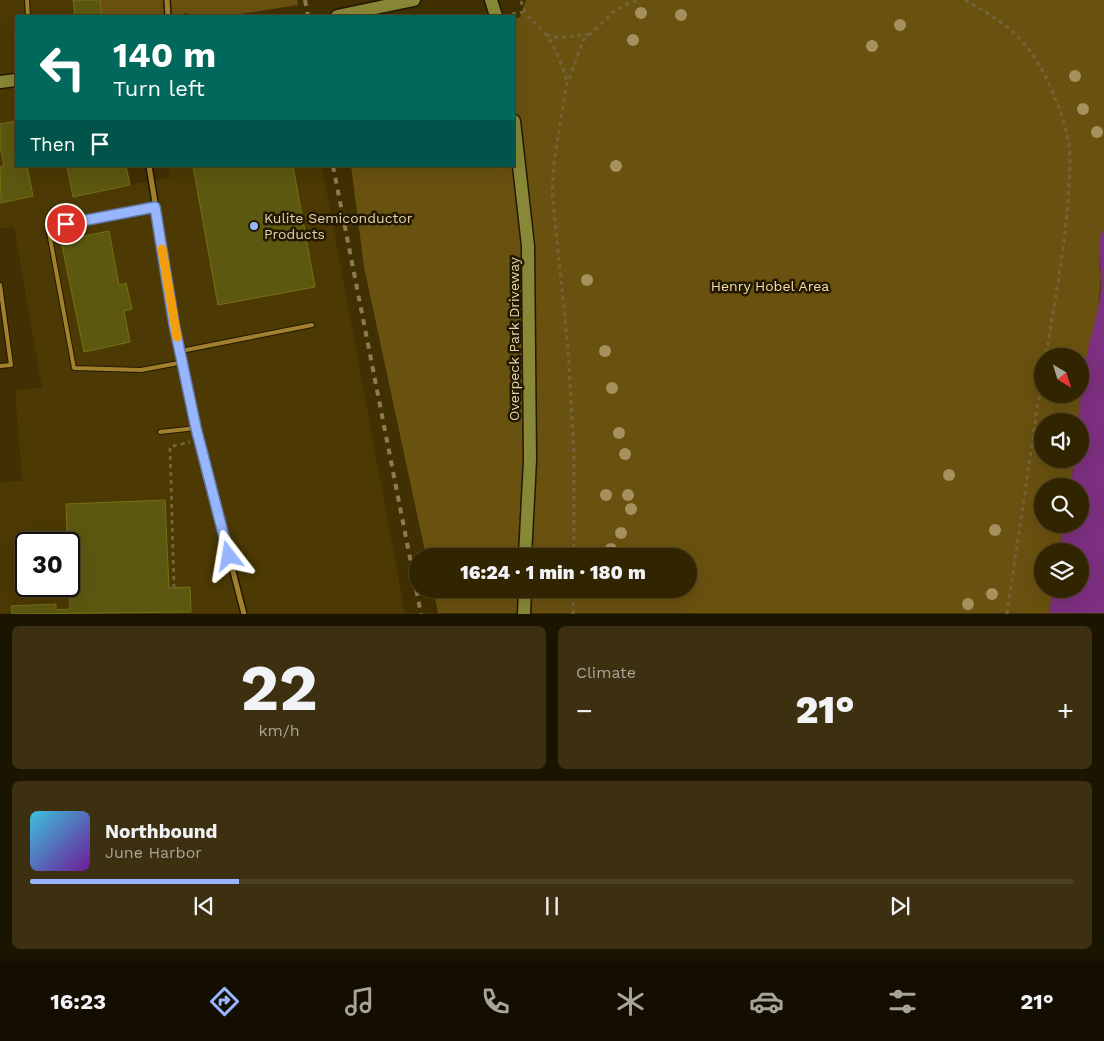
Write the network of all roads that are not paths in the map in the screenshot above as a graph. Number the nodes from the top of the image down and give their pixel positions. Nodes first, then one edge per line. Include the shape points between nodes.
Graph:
1 (27, 0) edge
2 (167, 0) edge
3 (414, 0) edge
4 (491, 0) edge
5 (28, 15) edge
6 (168, 15) edge
7 (342, 15) edge
8 (496, 15) edge
9 (15, 80) edge
10 (0, 82) edge
11 (515, 131) edge
12 (148, 167) edge
13 (155, 207) junction
14 (0, 285) edge
15 (312, 325) dead end
16 (181, 351) junction
17 (184, 362) junction
18 (0, 366) edge
19 (196, 428) junction
20 (160, 432) dead end
21 (525, 548) edge
22 (525, 598) edge
23 (244, 614) edge
24 (524, 614) edge

1 - 5 lane
2 - 6 street
3 - 7 street
4 - 8 street
9 - 10 street
11 - 21 street, Overpeck Park Driveway via 528,246 530,460
12 - 13 street
13 - 16 street
13 - 17 lane via 48,228 74,368 141,370
14 - 18 lane via 11,365
15 - 16 lane
16 - 17 street
17 - 19 street
19 - 20 lane
19 - 23 street
22 - 24 street

